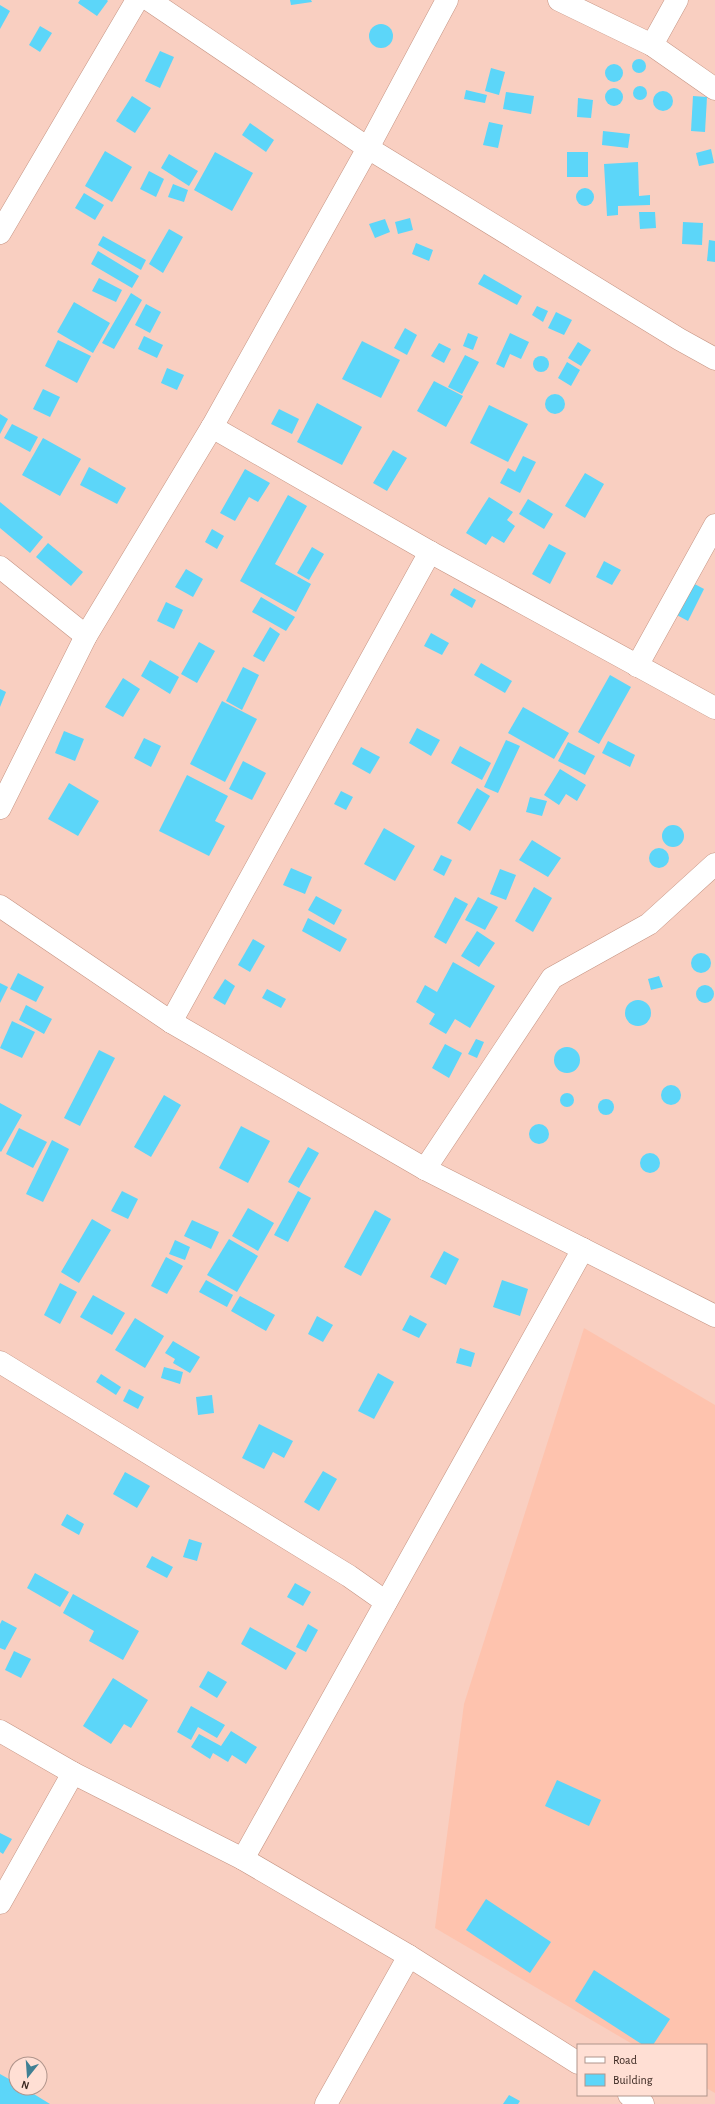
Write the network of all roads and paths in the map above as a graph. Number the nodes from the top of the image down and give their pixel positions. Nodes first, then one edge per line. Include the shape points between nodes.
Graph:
1 (137, 0) edge
2 (149, 0) edge
3 (447, 0) edge
4 (559, 0) edge
5 (677, 0) edge
6 (652, 45) junction
7 (715, 89) edge
8 (368, 148) junction
9 (0, 233) edge
10 (715, 359) edge
11 (212, 427) junction
12 (715, 525) edge
13 (430, 552) junction
14 (0, 568) edge
15 (86, 636) junction
16 (637, 666) junction
17 (715, 708) edge
18 (0, 808) edge
19 (715, 864) edge
20 (0, 906) edge
21 (171, 1022) junction
22 (425, 1169) junction
23 (583, 1249) junction
24 (715, 1316) edge
25 (0, 1362) edge
26 (386, 1602) junction
27 (0, 1731) edge
28 (73, 1773) junction
29 (243, 1859) junction
30 (0, 1903) edge
31 (409, 1956) junction
32 (577, 2062) edge
33 (631, 2096) edge
34 (326, 2104) edge
35 (643, 2104) edge

1 - 9 street
2 - 8 street
3 - 8 street
4 - 6 street
5 - 6 street
6 - 7 street
8 - 10 street
8 - 11 street
11 - 13 street
11 - 15 street
12 - 16 street
13 - 16 street
13 - 21 street
14 - 15 street
15 - 18 street
16 - 17 street
19 - 22 street via 649,924 552,978
20 - 21 street
21 - 22 street
22 - 23 street
23 - 24 street
23 - 26 street
25 - 26 street via 343,1572
26 - 29 street
27 - 28 street
28 - 29 street
28 - 30 street
29 - 31 street
31 - 32 street
31 - 34 street
33 - 35 street

